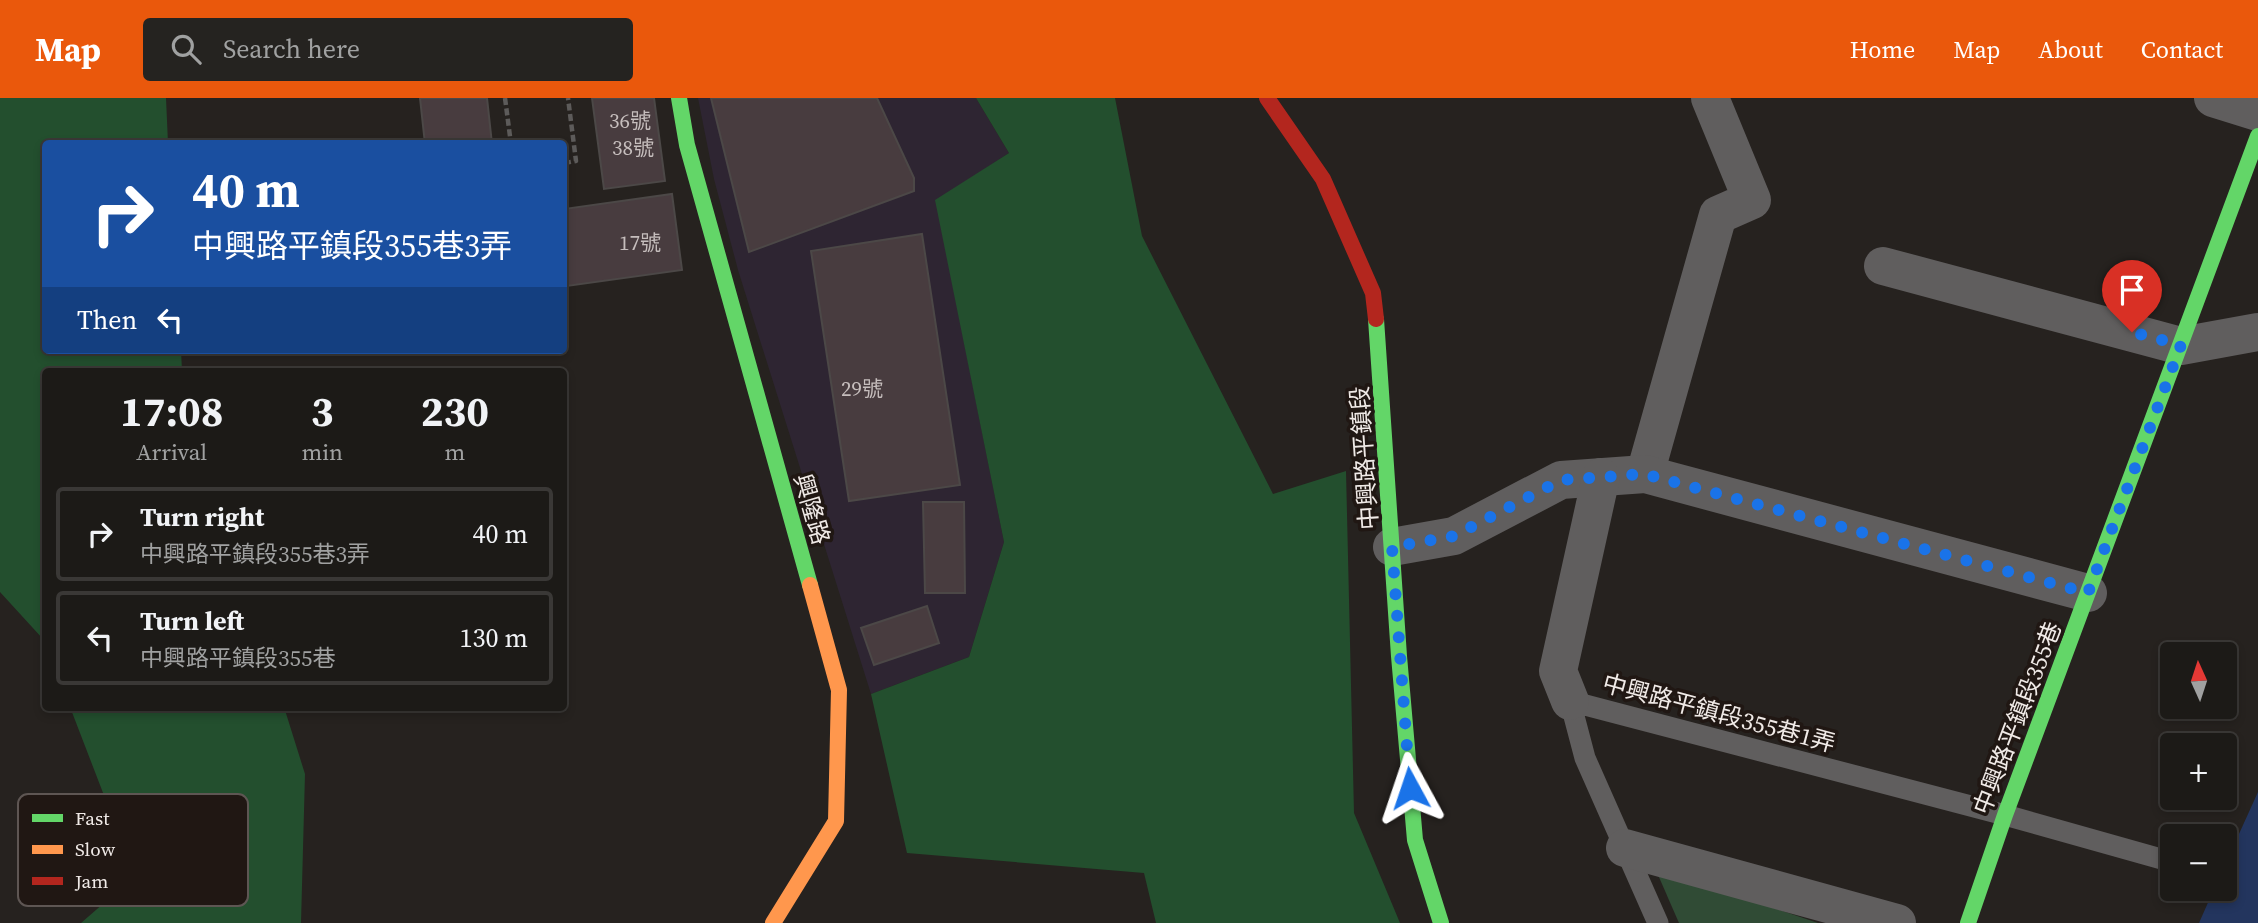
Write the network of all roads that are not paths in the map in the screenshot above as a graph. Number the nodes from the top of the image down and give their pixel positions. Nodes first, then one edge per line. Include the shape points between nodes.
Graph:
1 (679, 98) edge
2 (1268, 98) edge
3 (1710, 98) edge
4 (2213, 98) edge
5 (2258, 112) edge
6 (2258, 136) edge
7 (1883, 266) dead end
8 (2258, 332) edge
9 (2181, 345) junction
10 (1644, 474) junction
11 (1601, 477) junction
12 (1392, 547) junction
13 (2088, 593) junction
14 (1570, 701) junction
15 (2004, 815) junction
16 (1625, 848) junction
17 (2160, 859) edge
18 (773, 923) edge
19 (1441, 923) edge
20 (1658, 923) edge
21 (1897, 923) edge
22 (1968, 923) edge

1 - 18 street, 興隆路 via 687,145 839,690 836,821
2 - 12 street, 中興路平鎮段 via 1323,180 1373,293
3 - 10 street via 1752,200 1718,215
4 - 5 street
6 - 9 street, 中興路平鎮段355巷
7 - 9 street
8 - 9 street
9 - 13 street, 中興路平鎮段355巷
10 - 11 street
10 - 13 street
11 - 12 street via 1561,480 1454,536
11 - 14 street via 1558,671
12 - 19 street, 中興路平鎮段 via 1415,840
13 - 15 street, 中興路平鎮段355巷
14 - 15 lane, 中興路平鎮段355巷1弄
14 - 16 lane, 中興路平鎮段355巷1弄 via 1585,758
15 - 17 lane, 中興路平鎮段355巷1弄
15 - 22 street, 中興路平鎮段355巷
16 - 20 lane, 中興路平鎮段355巷1弄
16 - 21 street

